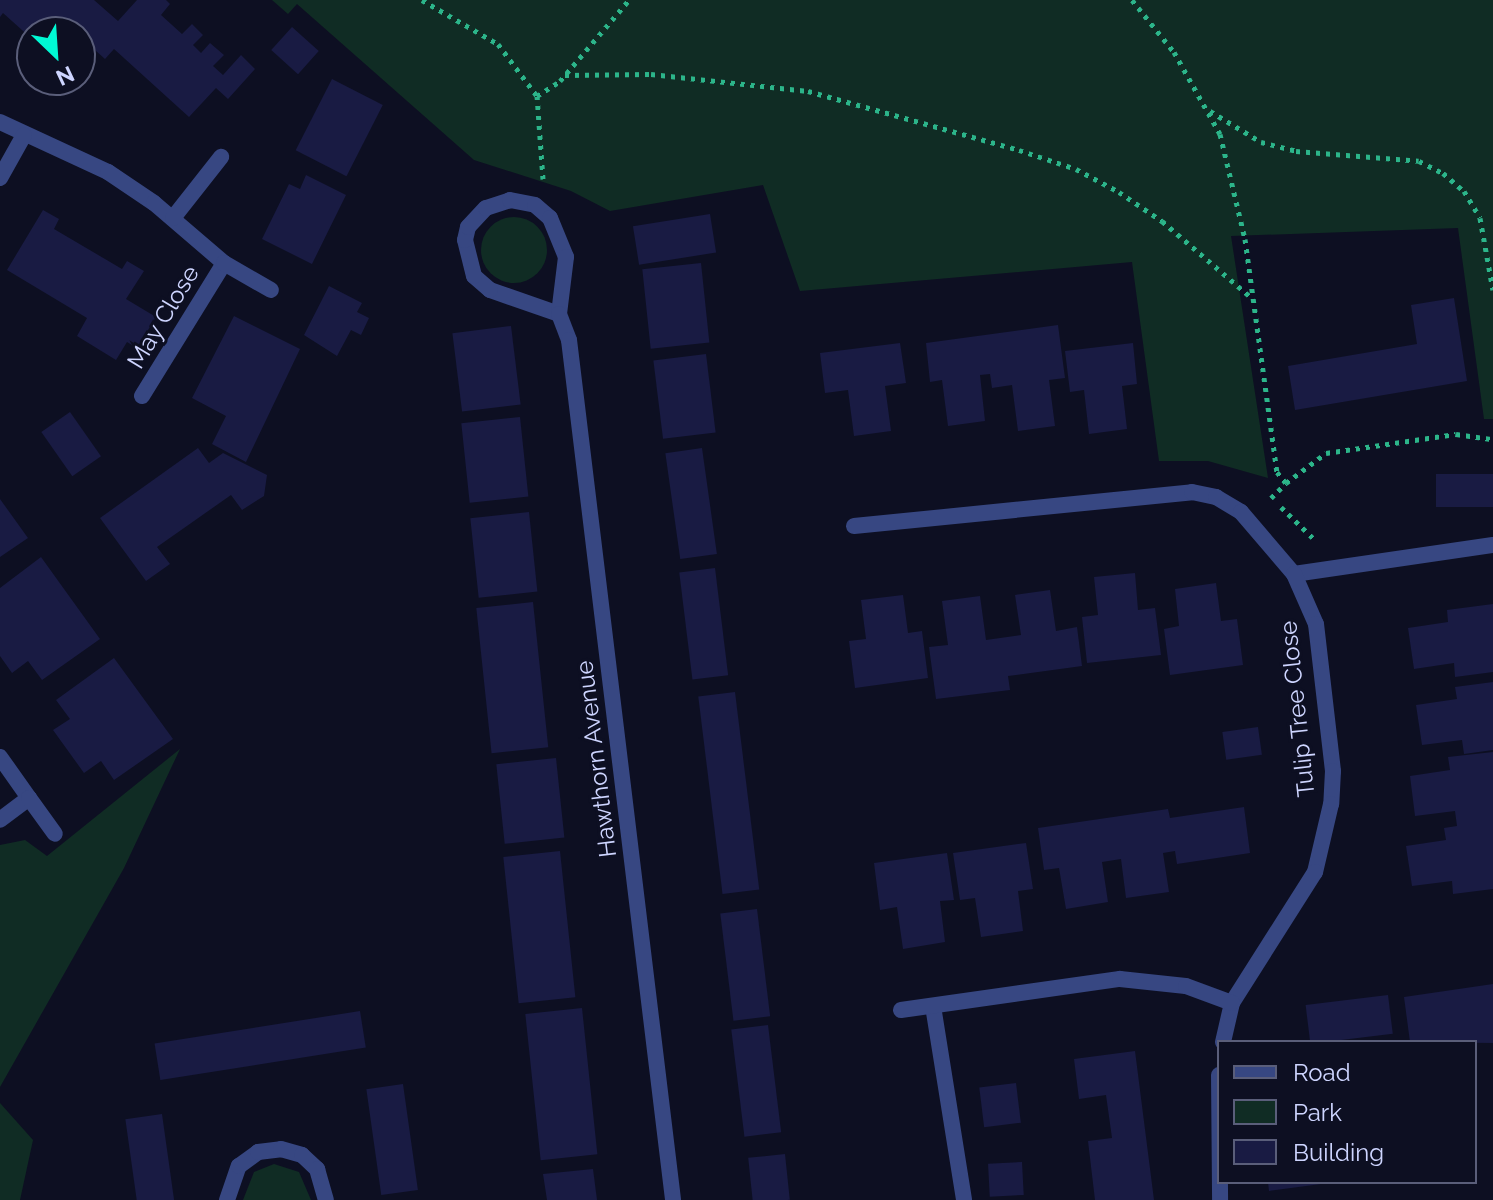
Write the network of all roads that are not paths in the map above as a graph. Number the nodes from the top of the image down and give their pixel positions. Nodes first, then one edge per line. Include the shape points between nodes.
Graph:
1 (0, 122) edge
2 (24, 135) junction
3 (221, 157) dead end
4 (0, 178) edge
5 (173, 218) junction
6 (224, 263) junction
7 (271, 290) dead end
8 (559, 314) junction
9 (142, 396) dead end
10 (854, 526) dead end
11 (1493, 545) edge
12 (1294, 574) junction
13 (0, 757) edge
14 (29, 798) junction
15 (0, 820) edge
16 (55, 834) dead end
17 (1232, 1003) junction
18 (933, 1006) junction
19 (901, 1010) dead end
20 (1223, 1040) edge
21 (227, 1200) edge
22 (326, 1200) edge
23 (673, 1200) edge
24 (964, 1200) edge

1 - 2 street, May Close
2 - 4 street
2 - 5 street, May Close via 93,164
3 - 5 street
5 - 6 street, May Close
6 - 7 street, May Close
6 - 9 street, May Close
8 - 8 street, Hawthorn Avenue via 490,290 474,276 464,254 468,227 486,208 510,200 535,205 550,218 566,257
8 - 23 street, Hawthorn Avenue via 569,340
10 - 12 street, Tulip Tree Close via 1192,492 1216,497 1241,512
11 - 12 street
12 - 17 street, Tulip Tree Close via 1316,624 1333,771 1331,804 1315,872
13 - 14 street
14 - 15 street
14 - 16 street
17 - 18 street via 1186,986 1120,979
17 - 20 street, Tulip Tree Close
18 - 19 street
18 - 24 street
21 - 22 street via 239,1166 258,1152 281,1149 302,1155 317,1169

